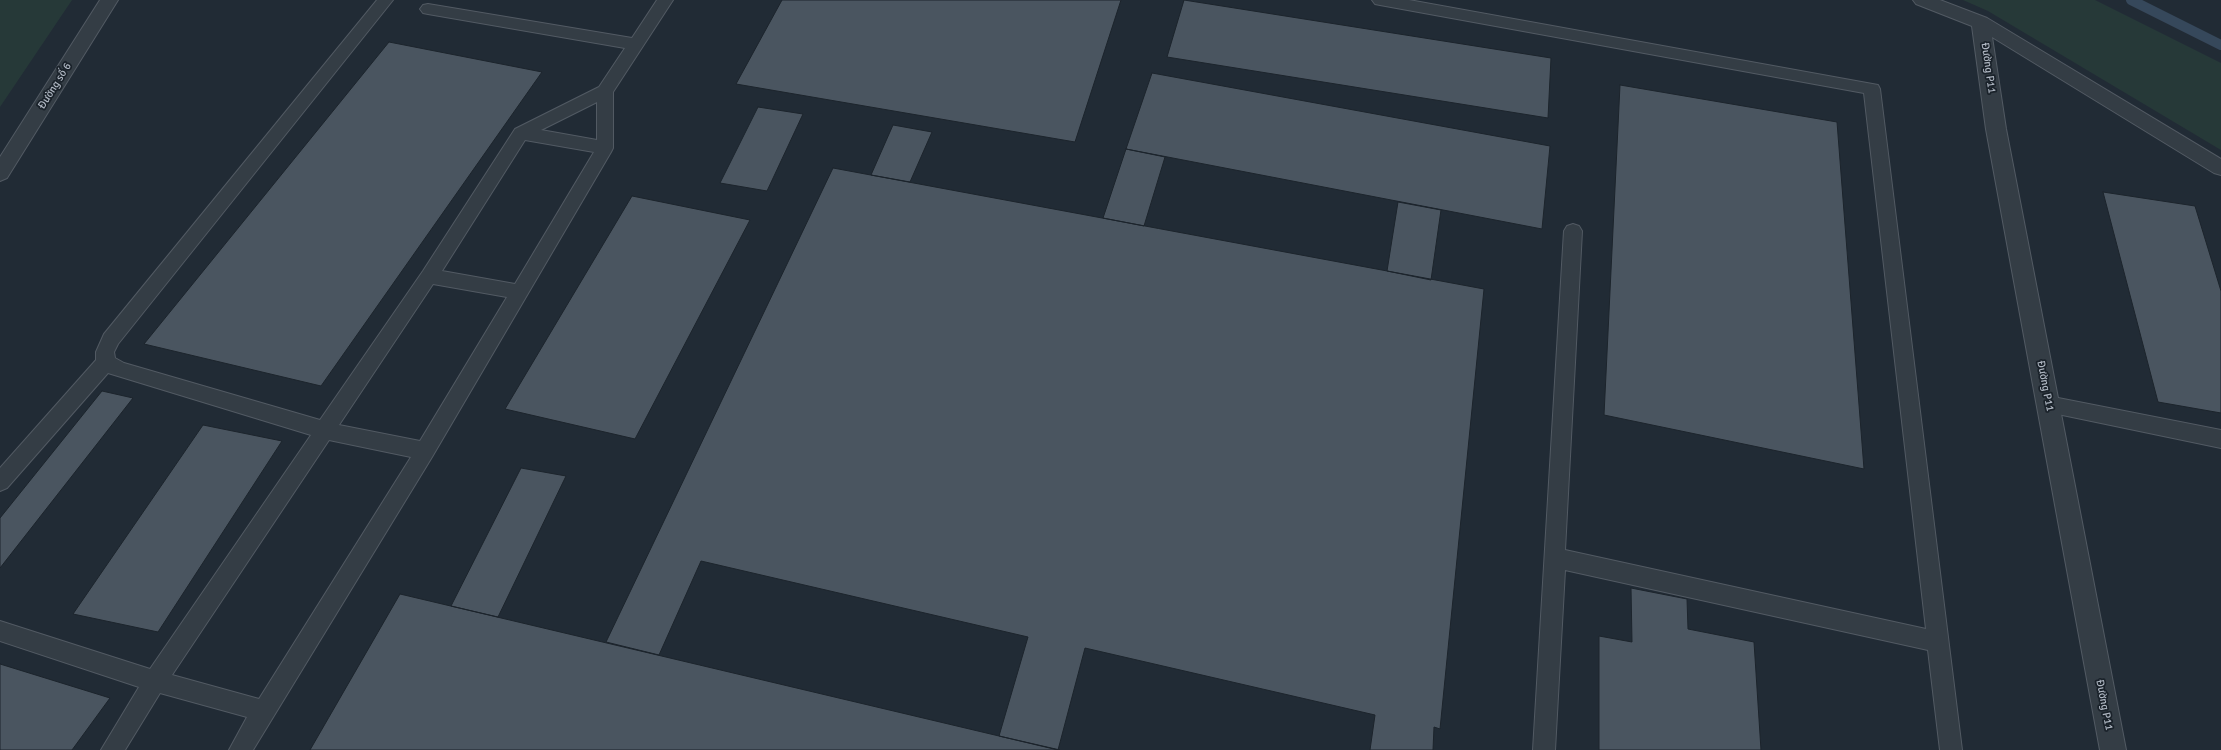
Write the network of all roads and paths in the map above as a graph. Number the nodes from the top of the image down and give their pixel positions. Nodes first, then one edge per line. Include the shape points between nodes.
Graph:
1 (109, 0) edge
2 (385, 0) edge
3 (665, 0) edge
4 (1380, 0) edge
5 (1922, 0) edge
6 (428, 9) dead end
7 (1981, 22) junction
8 (636, 44) junction
9 (605, 91) junction
10 (521, 134) junction
11 (605, 148) junction
12 (2221, 168) edge
13 (0, 172) edge
14 (1573, 231) dead end
15 (429, 276) junction
16 (520, 292) junction
17 (106, 362) junction
18 (2048, 404) junction
19 (324, 430) junction
20 (2221, 439) edge
21 (425, 451) junction
22 (0, 482) edge
23 (1556, 558) junction
24 (0, 631) edge
25 (1938, 642) junction
26 (155, 681) junction
27 (264, 711) junction
28 (112, 750) edge
29 (240, 750) edge
30 (1544, 750) edge
31 (1951, 750) edge
32 (2113, 750) edge

1 - 13 street, Đường số 6
2 - 17 lane via 111,339 105,352
3 - 8 lane
4 - 25 lane via 1872,89
5 - 7 street
6 - 8 lane
7 - 12 street
7 - 18 street, Đường P11 via 1996,128
8 - 9 lane
9 - 10 lane
9 - 11 lane
10 - 11 lane
10 - 15 lane
11 - 16 lane
14 - 23 lane
15 - 16 lane
15 - 19 lane
16 - 21 lane
17 - 19 lane via 119,369
17 - 22 lane
18 - 20 lane
18 - 32 street, Đường P11
19 - 21 lane
19 - 26 lane
21 - 27 lane
23 - 25 lane
23 - 30 lane
24 - 26 lane
25 - 31 lane
26 - 27 lane
26 - 28 lane
27 - 29 lane

